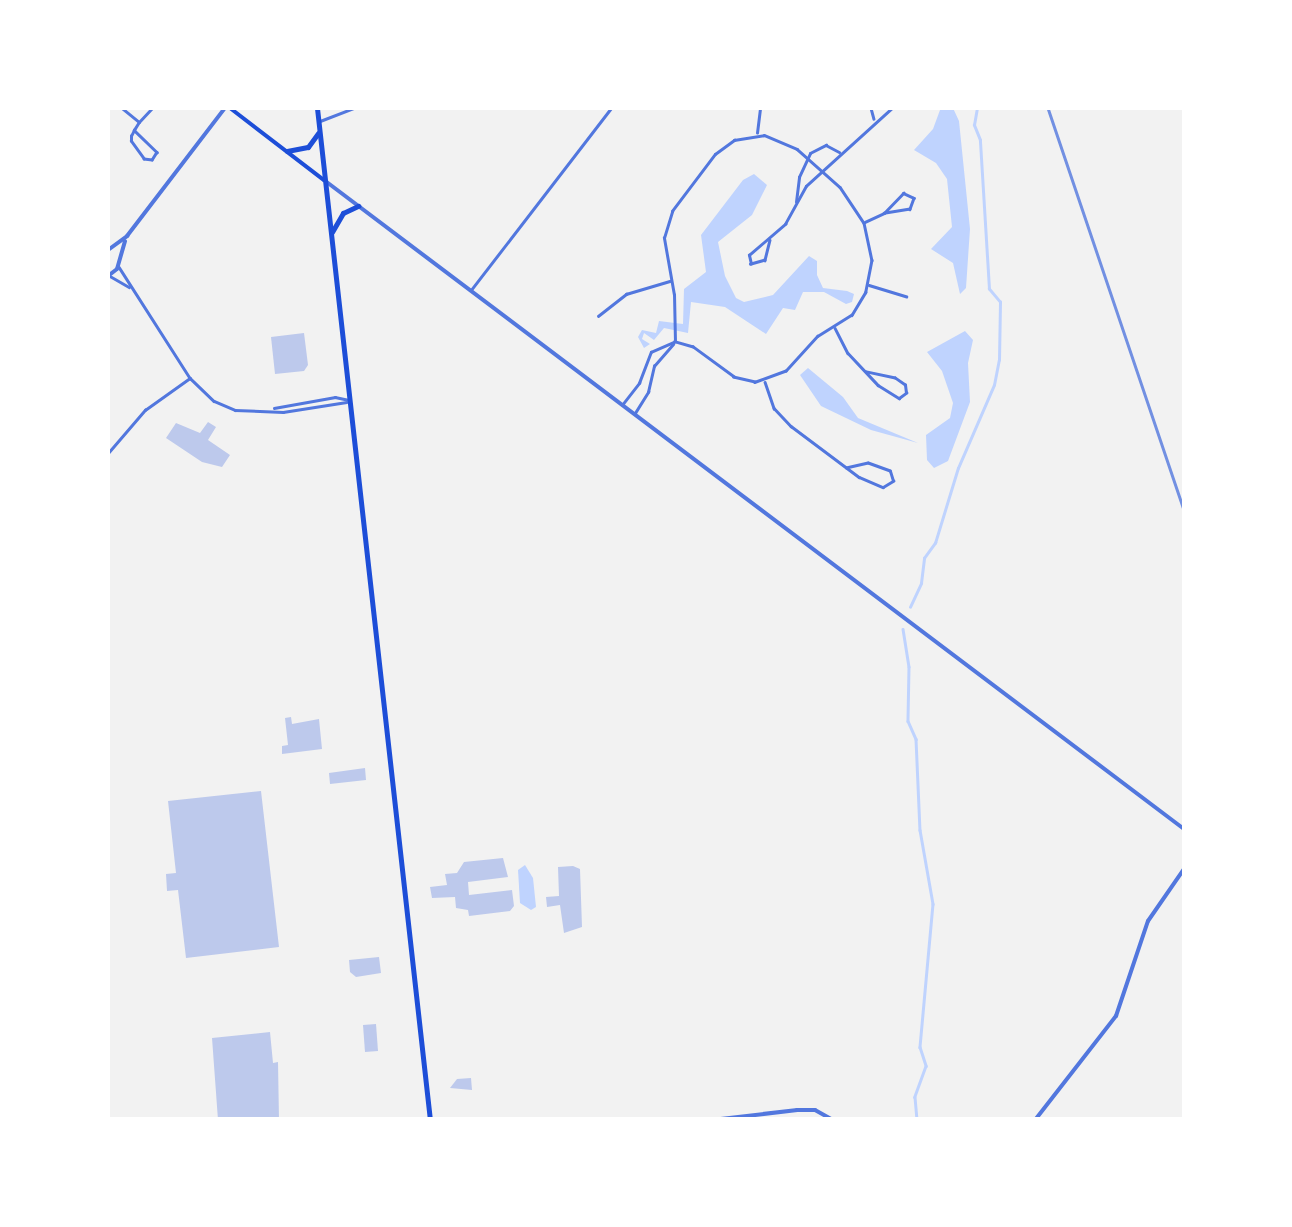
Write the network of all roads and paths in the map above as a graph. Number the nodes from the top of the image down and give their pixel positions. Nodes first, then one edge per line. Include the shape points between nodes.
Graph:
1 (122, 108) edge
2 (152, 108) edge
3 (227, 108) edge
4 (317, 108) edge
5 (354, 108) edge
6 (611, 108) edge
7 (760, 108) edge
8 (870, 108) edge
9 (892, 108) edge
10 (875, 120) junction
11 (318, 121) junction
12 (138, 122) junction
13 (134, 130) junction
14 (319, 130) junction
15 (757, 135) junction
16 (287, 151) junction
17 (840, 153) junction
18 (807, 156) junction
19 (824, 170) junction
20 (324, 180) junction
21 (796, 204) junction
22 (358, 206) junction
23 (884, 212) junction
24 (864, 223) junction
25 (330, 234) junction
26 (127, 236) junction
27 (770, 240) junction
28 (108, 251) edge
29 (118, 264) junction
30 (108, 276) edge
31 (671, 281) junction
32 (868, 285) junction
33 (130, 288) junction
34 (470, 292) junction
35 (906, 296) dead end
36 (598, 316) dead end
37 (834, 327) junction
38 (675, 342) junction
39 (867, 372) junction
40 (190, 378) junction
41 (765, 380) junction
42 (350, 400) junction
43 (622, 406) junction
44 (273, 409) junction
45 (634, 414) junction
46 (108, 453) edge
47 (847, 468) junction
48 (108, 510) edge
49 (108, 552) edge
50 (1184, 829) edge
51 (1184, 869) edge
52 (430, 1120) edge
53 (712, 1120) edge
54 (832, 1120) edge
55 (1035, 1120) edge

1 - 12 street
2 - 12 street
3 - 16 main road
3 - 26 street
4 - 11 highway
5 - 11 street
6 - 34 street
7 - 15 street
8 - 10 street
9 - 10 street
10 - 17 street
11 - 14 highway
12 - 13 street
13 - 13 street via 132,144 152,160 155,148
14 - 16 highway via 308,147
14 - 20 highway
15 - 18 street
15 - 31 street via 720,148 672,212 664,238
16 - 20 main road
17 - 18 street via 822,145
17 - 19 street
18 - 19 street
18 - 21 street
19 - 21 street
19 - 24 street
20 - 22 street
20 - 25 highway
21 - 27 street
22 - 25 highway via 343,213
22 - 34 street
23 - 23 street via 910,209 914,198 903,193
23 - 24 street
24 - 32 street via 872,260
25 - 42 highway
26 - 28 street
26 - 29 street
27 - 27 street via 751,252 751,264 766,260
28 - 29 street
29 - 30 street
29 - 33 street
30 - 33 street
31 - 36 street via 626,294
31 - 38 street
32 - 35 street
32 - 37 street via 856,311
33 - 40 street
34 - 43 street
37 - 39 street
37 - 41 street via 786,371
38 - 41 street via 734,377
38 - 43 street via 652,352
38 - 45 street via 658,358
39 - 39 street via 889,394 906,393 902,382
40 - 44 street via 223,406
40 - 46 street via 144,410
41 - 47 street via 780,415
42 - 44 street
42 - 44 street
42 - 52 highway
43 - 45 street
45 - 50 street
47 - 47 street via 883,488 892,480 890,471 868,463
48 - 49 street
51 - 55 street via 1148,921 1116,1016
53 - 54 street via 815,1110

